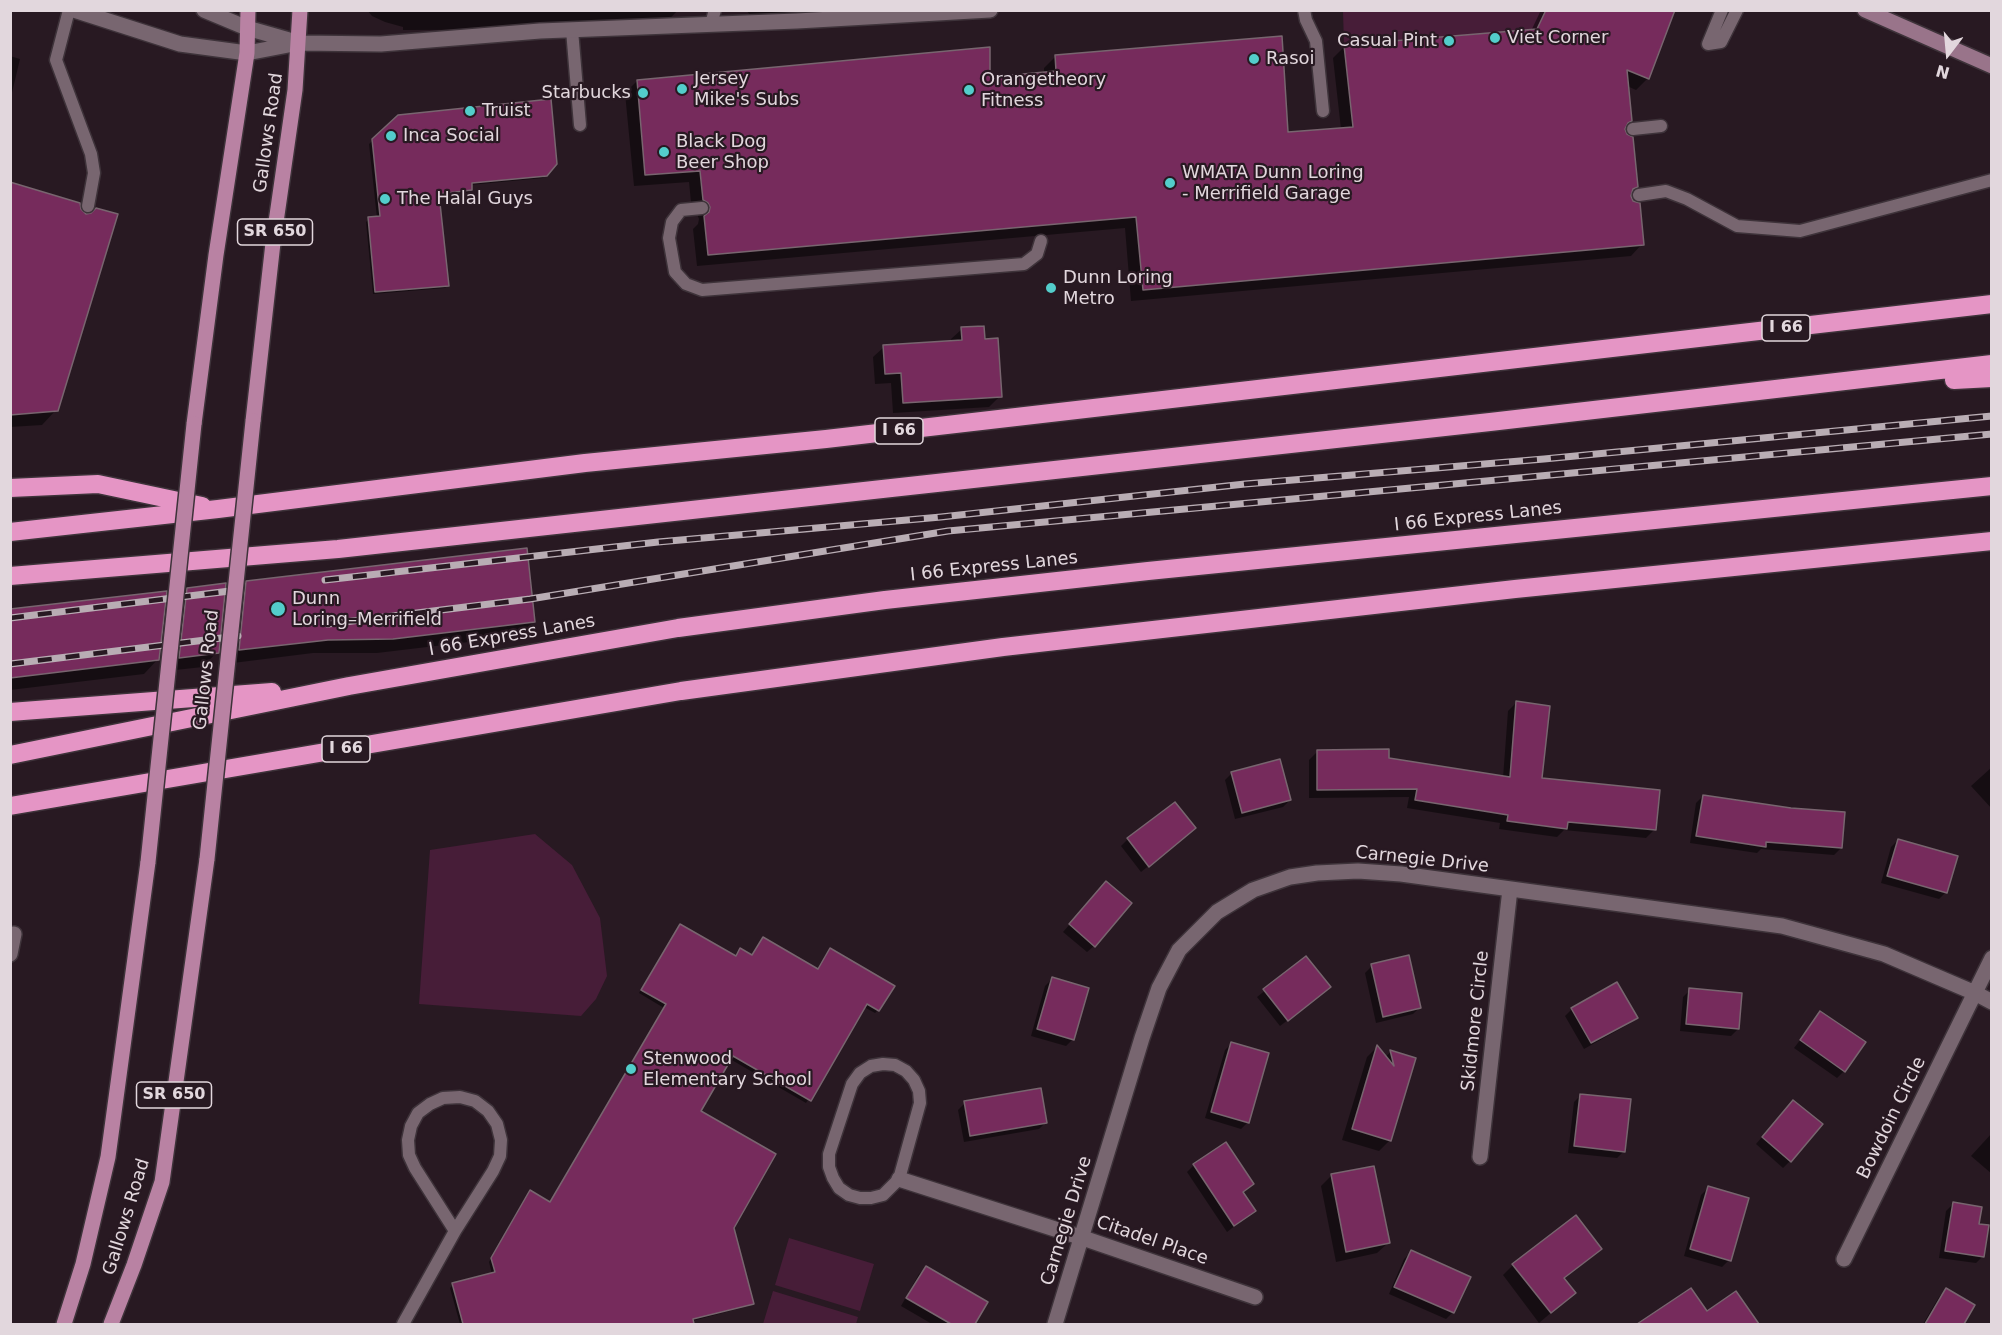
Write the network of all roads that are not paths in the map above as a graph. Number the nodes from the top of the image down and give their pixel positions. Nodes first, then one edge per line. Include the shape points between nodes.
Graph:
1 (69, 10) edge
2 (74, 10) edge
3 (204, 10) edge
4 (248, 10) edge
5 (300, 10) edge
6 (990, 10) edge
7 (1304, 10) edge
8 (1722, 10) edge
9 (1737, 10) edge
10 (1865, 10) edge
11 (713, 17) edge
12 (248, 28) junction
13 (572, 30) junction
14 (299, 43) junction
15 (247, 53) junction
16 (1992, 66) edge
17 (1323, 111) dead end
18 (580, 125) dead end
19 (1661, 126) dead end
20 (1633, 129) dead end
21 (1992, 180) edge
22 (1639, 195) dead end
23 (87, 206) dead end
24 (702, 208) dead end
25 (1041, 242) dead end
26 (1992, 304) edge
27 (1992, 364) edge
28 (1992, 378) edge
29 (1696, 399) junction
30 (1992, 486) edge
31 (10, 488) edge
32 (218, 509) junction
33 (10, 532) edge
34 (1992, 541) edge
35 (10, 576) edge
36 (349, 686) junction
37 (10, 712) edge
38 (10, 755) edge
39 (10, 806) edge
40 (1510, 890) junction
41 (14, 934) dead end
42 (10, 954) edge
43 (1992, 958) edge
44 (1975, 993) junction
45 (1992, 1002) edge
46 (1480, 1157) dead end
47 (899, 1179) junction
48 (455, 1231) junction
49 (1083, 1238) junction
50 (1844, 1259) dead end
51 (1255, 1297) dead end
52 (64, 1324) edge
53 (111, 1324) edge
54 (402, 1324) edge
55 (1055, 1324) edge

1 - 23 lane via 56,60 91,154 94,173
2 - 15 street via 180,44
3 - 12 street
4 - 12 main road, Gallows Road / SR 650
5 - 14 main road, Gallows Road / SR 650
6 - 11 street
7 - 17 lane via 1316,41
8 - 9 lane via 1708,44 1721,42
10 - 16 main road
11 - 13 street
12 - 14 street
12 - 15 main road, Gallows Road / SR 650
13 - 14 street via 381,44
13 - 18 lane
14 - 15 street
14 - 53 main road, Gallows Road / SR 650, bridge via 273,243 207,859 162,1182
15 - 52 main road, Gallows Road / SR 650, bridge via 194,424 148,862 108,1157 83,1264
19 - 20 lane
21 - 22 lane via 1800,231 1737,226 1666,191
24 - 25 lane via 681,210 672,222 669,238 675,272 686,284 702,290 1024,264 1037,254
26 - 32 highway, I 66 via 826,439 585,463
27 - 29 highway
28 - 29 highway
29 - 35 highway via 350,548
30 - 36 highway, I 66 Express Lanes via 885,600 678,628
31 - 32 highway via 98,484
32 - 33 highway, I 66
34 - 39 highway, I 66 via 1515,589 992,648 681,691
36 - 37 highway
36 - 38 highway, I 66 Express Lanes
40 - 44 street, Carnegie Drive via 1782,926 1884,954
40 - 46 street, Skidmore Circle
40 - 49 street, Carnegie Drive via 1401,874 1317,873 1290,877 1253,891 1217,912 1179,950 1160,988
41 - 42 street
43 - 44 street, Bowdoin Circle
44 - 45 street, Carnegie Drive
44 - 50 street, Bowdoin Circle
47 - 47 lane via 917,1118 919,1091 906,1071 895,1065 871,1066 860,1072 852,1084 829,1155 829,1167 839,1188 860,1198 883,1195
47 - 49 street, Citadel Place
48 - 48 lane via 493,1171 500,1156 501,1140 488,1111 475,1101 460,1097 443,1098 418,1113 408,1140 415,1168
48 - 54 lane
49 - 51 street, Citadel Place
49 - 55 street, Carnegie Drive

